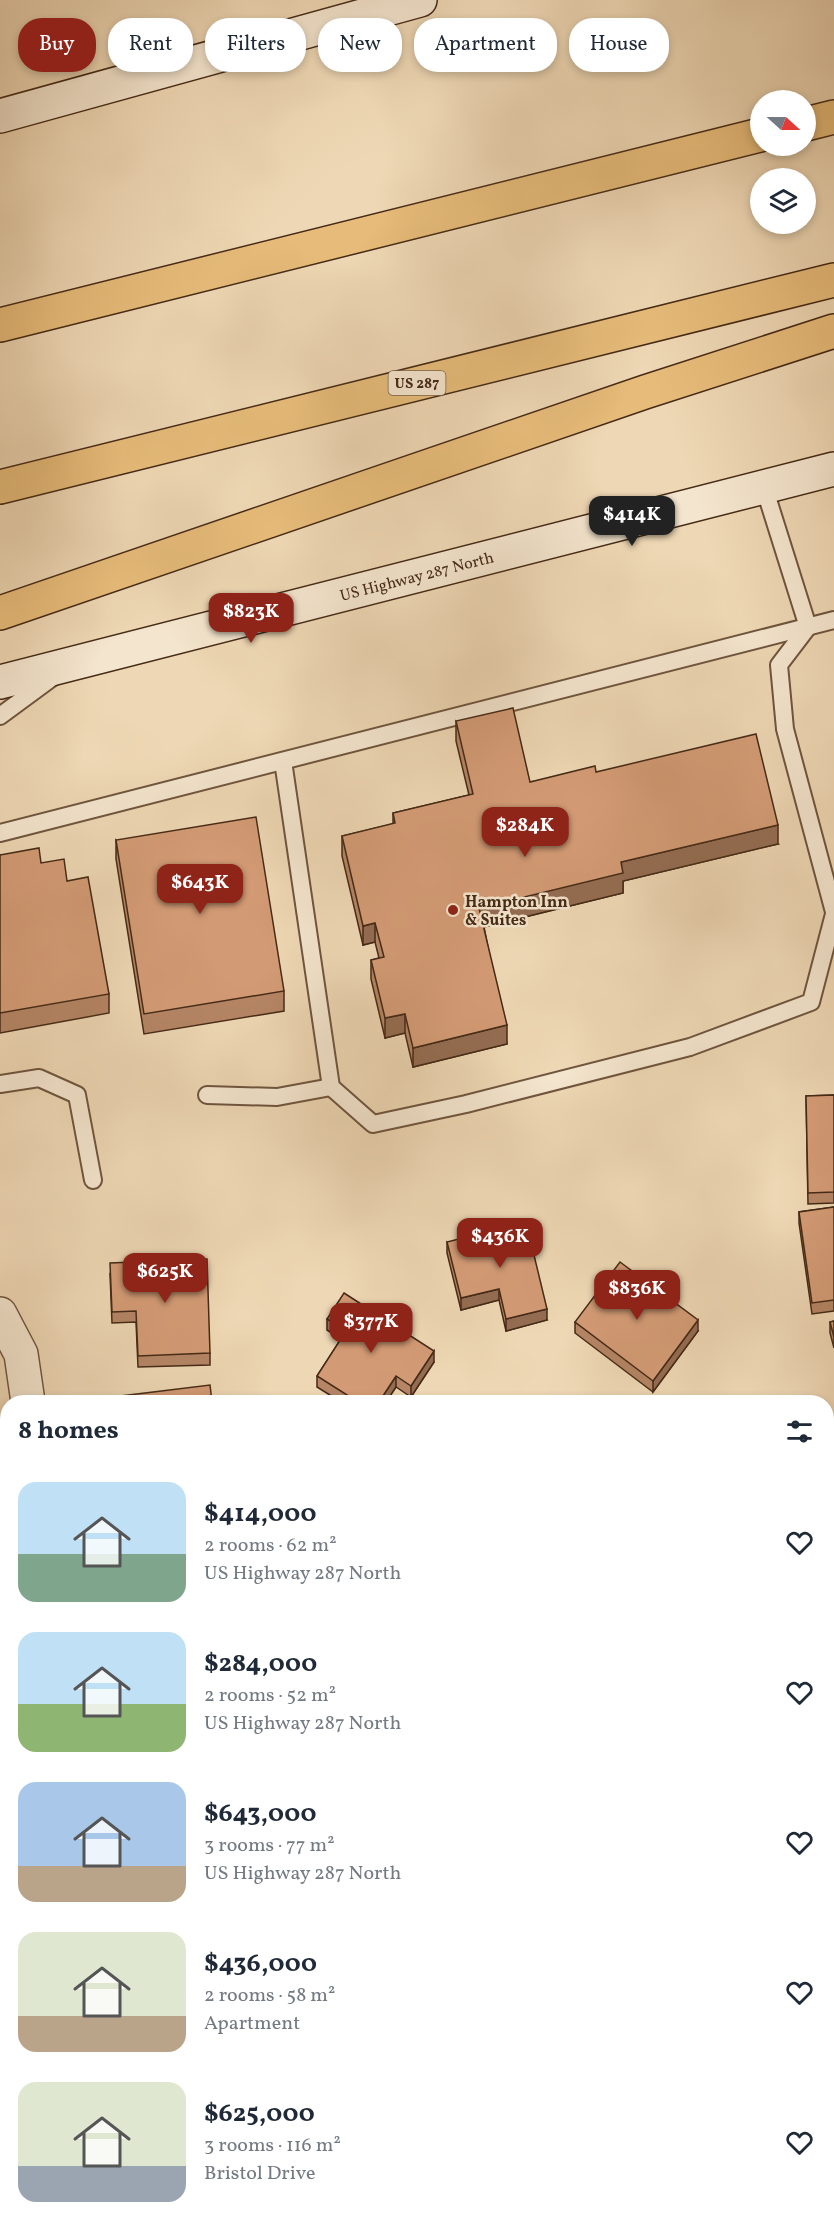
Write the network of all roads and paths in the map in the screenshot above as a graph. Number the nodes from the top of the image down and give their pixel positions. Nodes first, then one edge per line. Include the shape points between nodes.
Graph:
1 (420, 0) edge
2 (0, 116) edge
3 (834, 117) edge
4 (816, 122) edge
5 (750, 138) edge
6 (834, 280) edge
7 (0, 325) edge
8 (834, 331) edge
9 (834, 469) edge
10 (0, 486) edge
11 (764, 487) junction
12 (0, 613) edge
13 (834, 620) edge
14 (808, 627) junction
15 (72, 663) junction
16 (0, 682) edge
17 (0, 716) edge
18 (283, 761) junction
19 (0, 833) edge
20 (834, 913) edge
21 (0, 1084) edge
22 (331, 1087) junction
23 (207, 1095) dead end
24 (93, 1180) dead end
25 (0, 1314) edge
26 (27, 1395) edge

1 - 2 main road
3 - 4 highway
5 - 7 highway
6 - 10 highway, US 287
8 - 12 highway
9 - 11 main road, US Highway 287 North
11 - 14 lane
11 - 15 main road, US Highway 287 North
13 - 14 lane
14 - 18 lane
14 - 20 lane via 779,666 785,729
15 - 16 main road, US Highway 287 North
15 - 17 lane
18 - 19 lane
18 - 22 lane
20 - 22 lane via 811,1002 690,1047 373,1124
21 - 24 lane via 39,1078 77,1095
22 - 23 lane via 277,1097
25 - 26 main road via 21,1354

